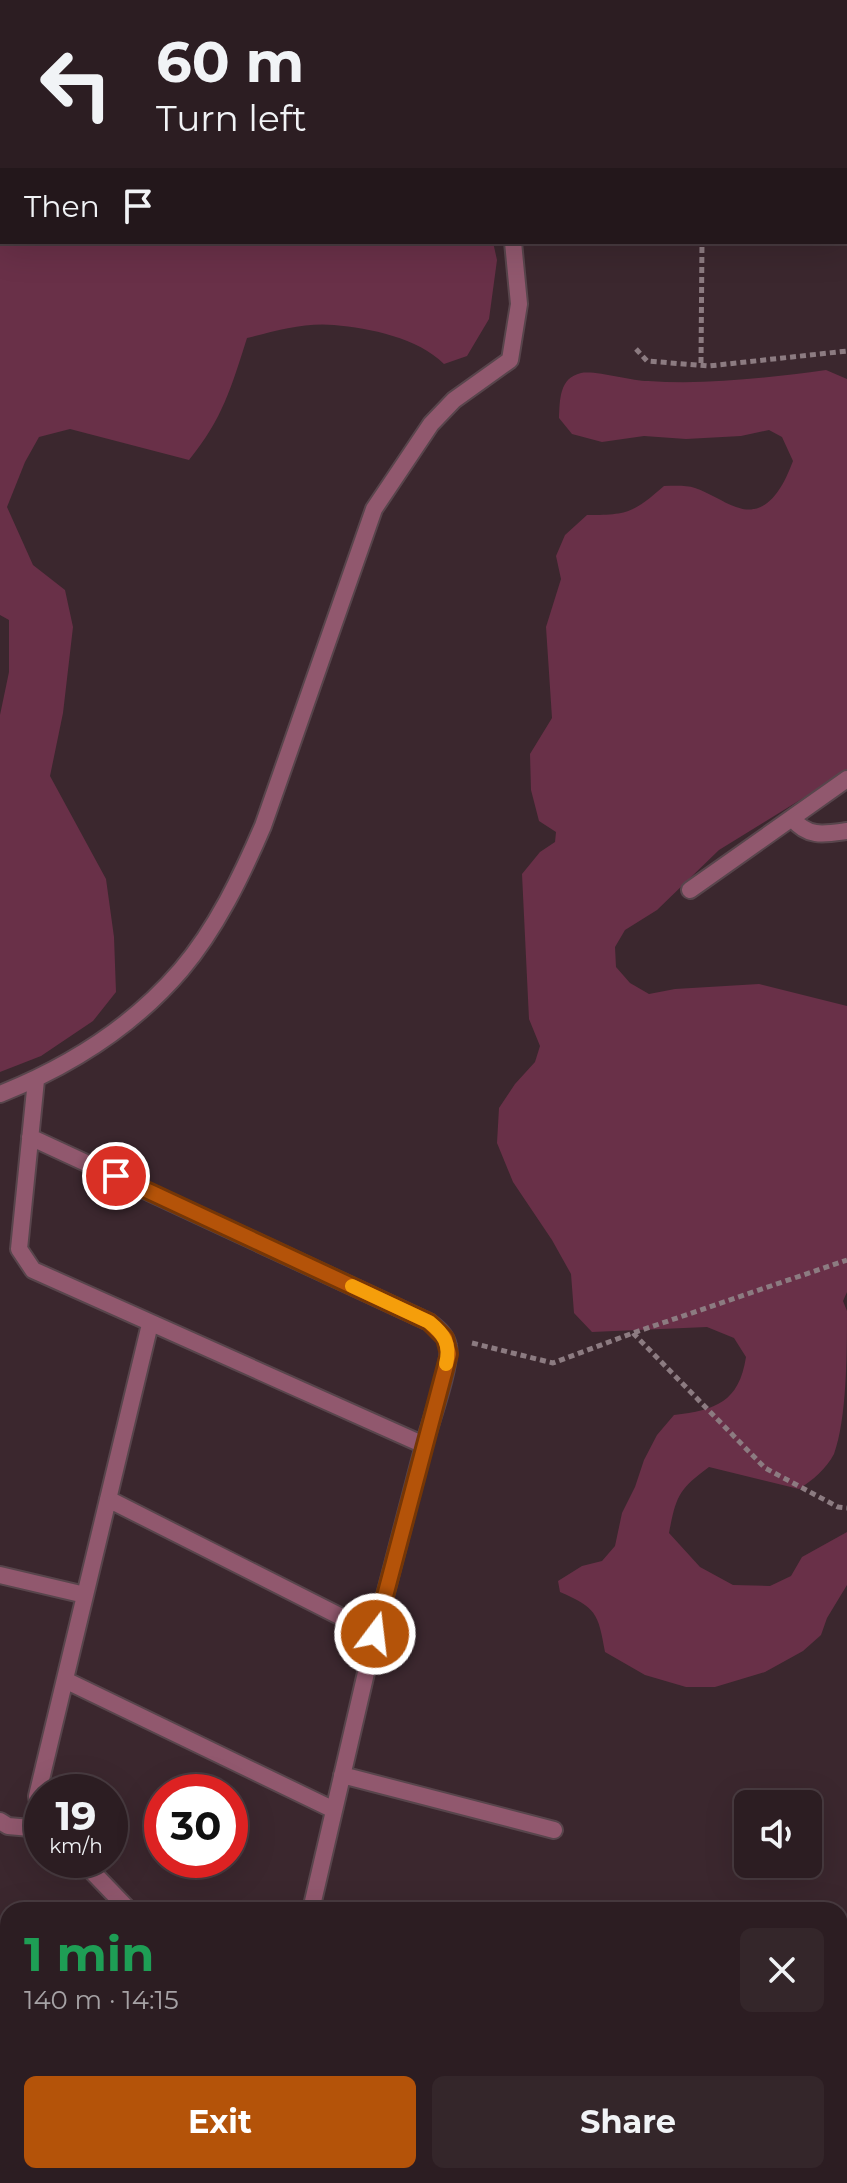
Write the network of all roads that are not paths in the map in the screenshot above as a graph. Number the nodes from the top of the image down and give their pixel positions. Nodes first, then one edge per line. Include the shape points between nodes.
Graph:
1 (513, 244) edge
2 (847, 779) edge
3 (793, 819) junction
4 (847, 831) edge
5 (690, 890) dead end
6 (36, 1080) junction
7 (0, 1094) edge
8 (30, 1137) junction
9 (150, 1324) junction
10 (424, 1445) junction
11 (108, 1499) junction
12 (0, 1575) edge
13 (85, 1595) junction
14 (375, 1634) junction
15 (65, 1680) junction
16 (42, 1774) edge
17 (342, 1775) junction
18 (334, 1810) junction
19 (0, 1821) edge
20 (24, 1826) edge
21 (554, 1830) dead end
22 (98, 1878) edge
23 (121, 1902) edge
24 (313, 1902) edge

1 - 6 street via 519,304 510,360 454,400 431,424 374,509 263,826 230,893 200,944 159,993 69,1063
2 - 3 street
3 - 4 street via 809,833
3 - 5 street
6 - 7 street
6 - 8 street
8 - 9 street via 19,1249 33,1270
8 - 10 street via 429,1322 445,1338 449,1354
9 - 10 street
9 - 11 street
10 - 14 street
11 - 13 street
11 - 14 street
12 - 13 street
13 - 15 street
14 - 17 street
15 - 16 street
15 - 18 street
17 - 18 street
17 - 21 street
18 - 24 street
19 - 20 street
22 - 23 street

